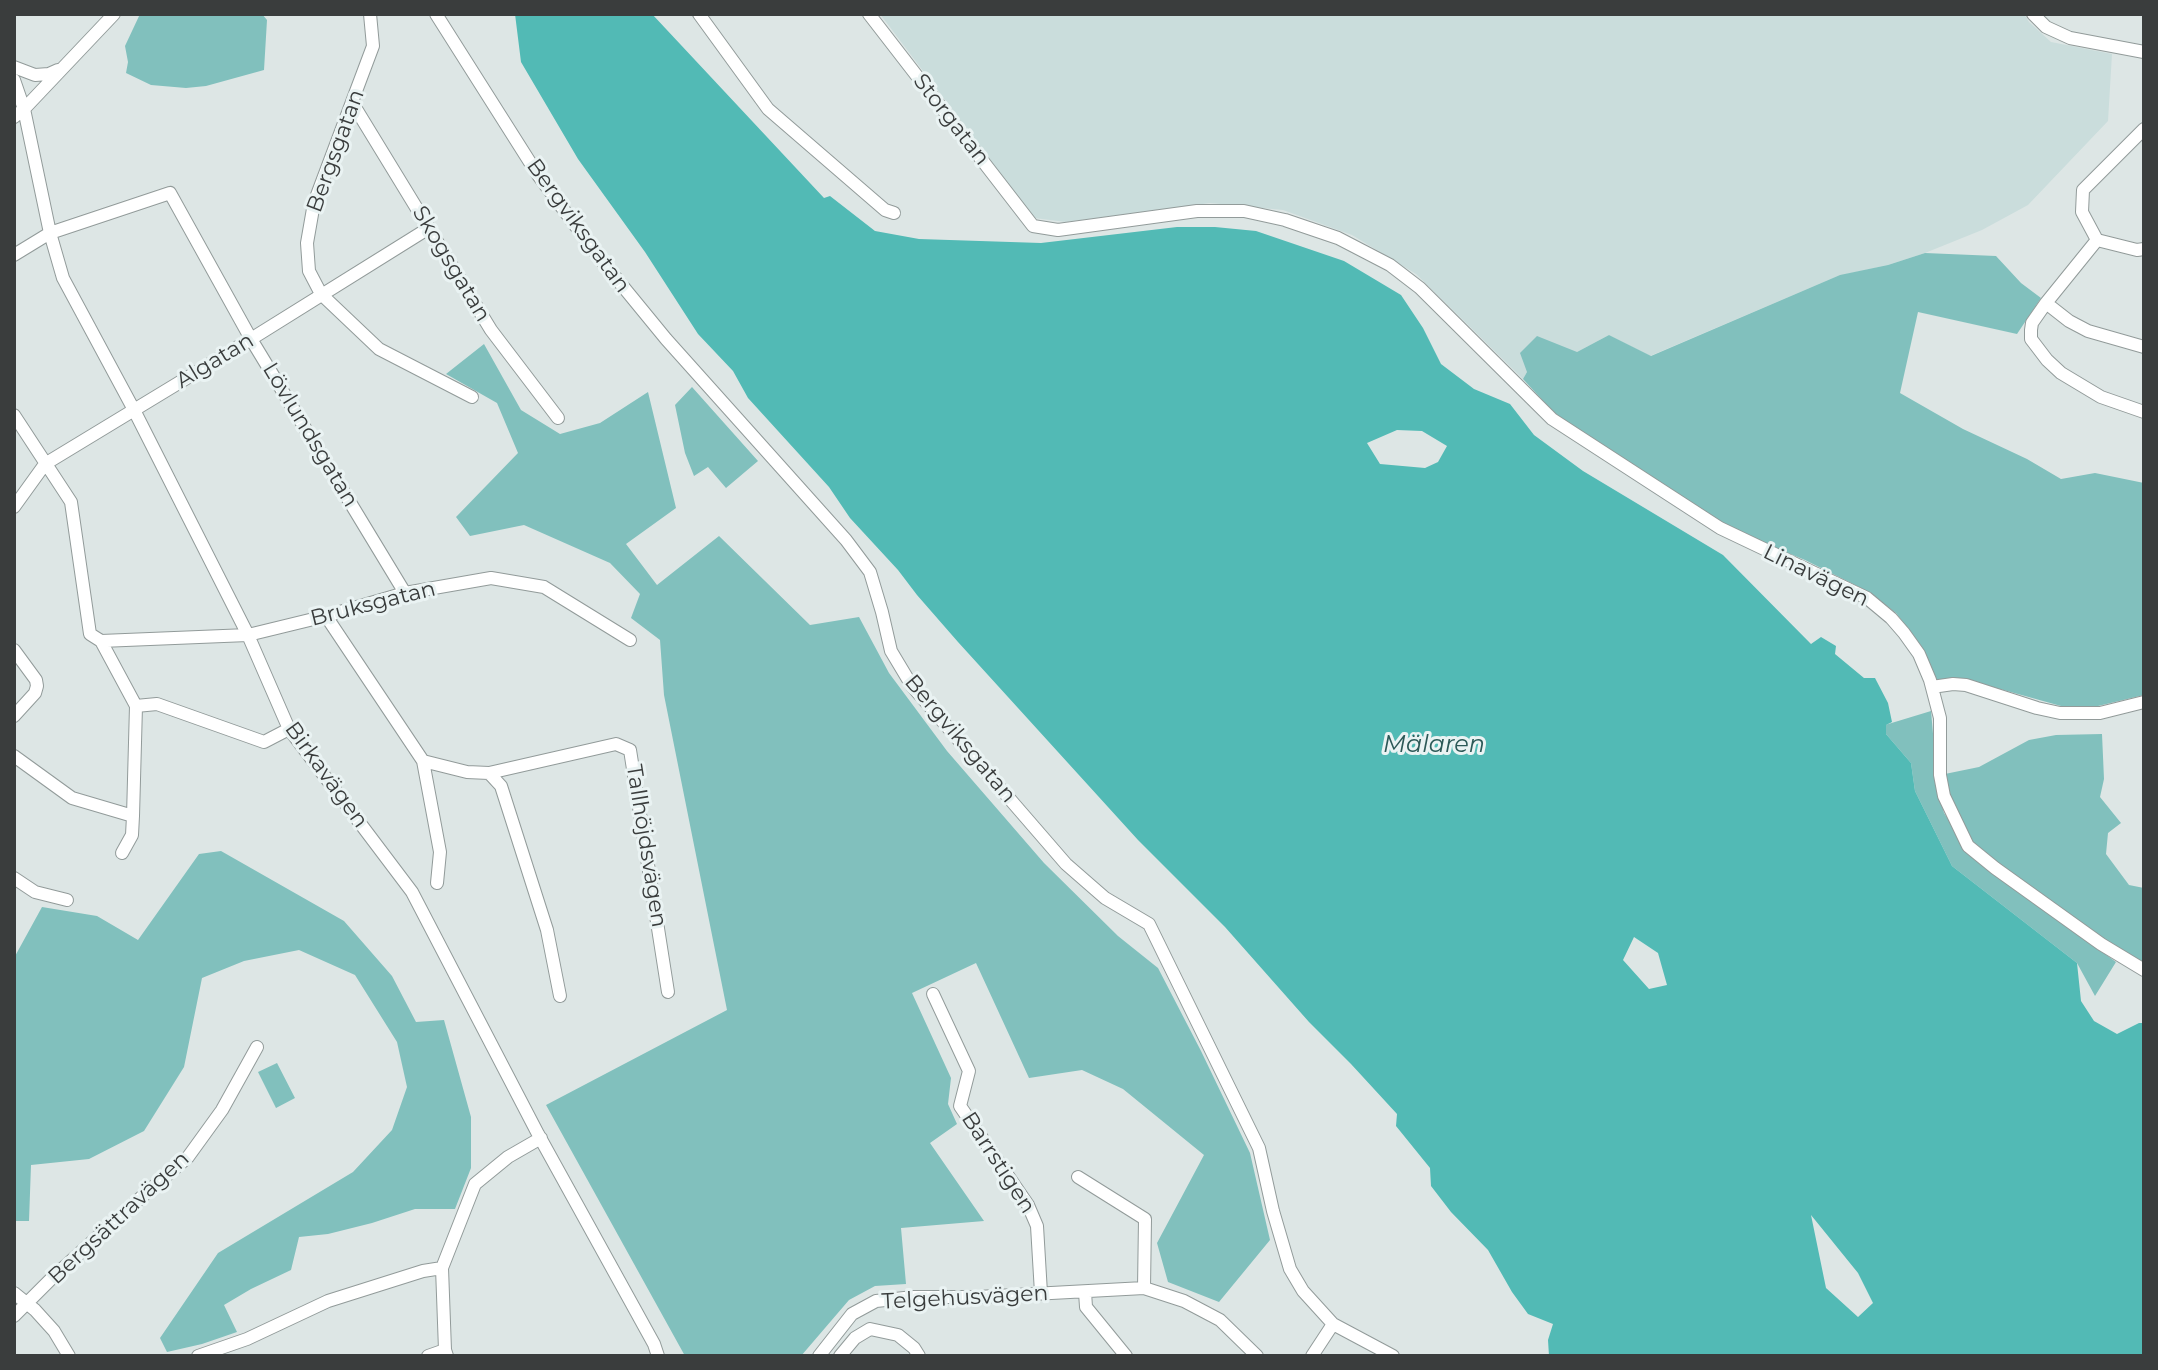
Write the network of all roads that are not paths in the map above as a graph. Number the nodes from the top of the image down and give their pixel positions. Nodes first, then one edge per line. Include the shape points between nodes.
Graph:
1 (114, 14) edge
2 (370, 14) edge
3 (436, 14) edge
4 (699, 14) edge
5 (869, 14) edge
6 (2033, 14) edge
7 (2144, 52) edge
8 (14, 67) edge
9 (64, 67) junction
10 (14, 80) edge
11 (353, 104) junction
12 (19, 113) edge
13 (2144, 129) edge
14 (894, 213) dead end
15 (1033, 226) joint
16 (429, 228) junction
17 (50, 233) junction
18 (2097, 240) junction
19 (2144, 249) edge
20 (14, 255) edge
21 (321, 294) junction
22 (2046, 303) junction
23 (251, 339) junction
24 (2144, 347) edge
25 (472, 397) dead end
26 (134, 410) junction
27 (2144, 412) edge
28 (14, 415) edge
29 (558, 418) dead end
30 (45, 464) junction
31 (14, 507) edge
32 (405, 593) junction
33 (326, 616) junction
34 (248, 635) junction
35 (630, 640) dead end
36 (101, 641) junction
37 (14, 650) edge
38 (1932, 687) junction
39 (2144, 702) edge
40 (136, 706) junction
41 (14, 716) edge
42 (289, 729) junction
43 (14, 756) edge
44 (423, 761) junction
45 (489, 773) junction
46 (133, 816) junction
47 (122, 853) dead end
48 (14, 878) edge
49 (437, 883) dead end
50 (67, 900) dead end
51 (2144, 970) edge
52 (668, 992) dead end
53 (933, 994) dead end
54 (560, 996) dead end
55 (257, 1047) dead end
56 (541, 1138) junction
57 (1078, 1177) dead end
58 (442, 1268) junction
59 (1144, 1288) junction
60 (1085, 1292) junction
61 (14, 1293) edge
62 (1041, 1293) junction
63 (27, 1304) junction
64 (14, 1316) edge
65 (1333, 1324) junction
66 (446, 1353) edge
67 (69, 1356) edge
68 (198, 1356) edge
69 (428, 1356) edge
70 (658, 1356) edge
71 (819, 1356) edge
72 (840, 1356) edge
73 (919, 1356) edge
74 (1126, 1356) edge
75 (1257, 1356) edge
76 (1312, 1356) edge
77 (1393, 1356) edge

1 - 9 street
2 - 11 street, Bergsgatan via 373,46
3 - 65 street, Bergviksgatan via 538,175 598,256 870,572 891,651 912,686 1066,864 1105,898 1149,924 1259,1148 1290,1269
4 - 14 street via 768,109
5 - 15 street, Storgatan
6 - 7 street via 2070,38
8 - 9 street via 35,75
9 - 12 street
10 - 12 street, Birkavägen
11 - 16 street, Skogsgatan
11 - 21 street, Bergsgatan via 314,203 307,243 309,271
12 - 17 street, Birkavägen
13 - 18 street via 2083,190 2082,212
15 - 38 street, Linavägen via 1058,230 1197,211 1244,211 1338,238 1390,265 1552,419 1720,528 1867,598 1904,633
16 - 21 street, Algatan
16 - 29 street, Skogsgatan via 491,330
17 - 20 street
17 - 23 street, Lövlundsgatan via 170,193
17 - 26 street, Birkavägen via 63,278
18 - 19 street
18 - 22 street
21 - 23 street, Algatan
21 - 25 street, Bergsgatan via 379,349
22 - 24 street via 2088,331
22 - 27 street via 2032,323 2031,339 2047,360 2101,397
23 - 26 street, Algatan
23 - 32 street, Lövlundsgatan
26 - 30 street, Algatan
26 - 34 street, Birkavägen
28 - 30 street
30 - 31 street, Algatan
30 - 36 street via 71,502 87,621 90,634
32 - 33 street, Bruksgatan
32 - 35 street, Bruksgatan via 491,578 544,587
33 - 34 street, Bruksgatan
33 - 44 street
34 - 36 street, Bruksgatan
34 - 42 street, Birkavägen
36 - 40 street
37 - 41 street via 37,686
38 - 39 street via 1966,685 2037,708 2082,715
38 - 51 street, Linavägen via 1940,718 1944,796 1968,846
40 - 42 street via 157,704 264,742
40 - 46 street
42 - 56 street, Birkavägen via 412,892
43 - 46 street via 72,798
44 - 45 street, Tallhöjdsvägen
44 - 49 street via 440,852
45 - 52 street, Tallhöjdsvägen via 616,744 630,750
45 - 54 street via 501,786 547,930
46 - 47 street via 132,835
48 - 50 street via 35,892
53 - 62 street, Barrstigen via 969,1071 960,1106 1037,1226
55 - 63 street, Bergsättravägen via 188,1157
56 - 58 street via 475,1184
56 - 70 street, Birkavägen
57 - 59 street via 1145,1219
58 - 66 street
58 - 68 street via 328,1301
59 - 60 street, Telgehusvägen
59 - 75 street via 1220,1320
60 - 62 street, Telgehusvägen
60 - 74 street via 1086,1307
61 - 63 street
62 - 71 street, Telgehusvägen via 876,1301 852,1314
63 - 64 street, Bergsättravägen
63 - 67 street via 54,1331
65 - 76 street
65 - 77 street, Bergviksgatan
66 - 69 street
72 - 73 street via 870,1329 898,1335

